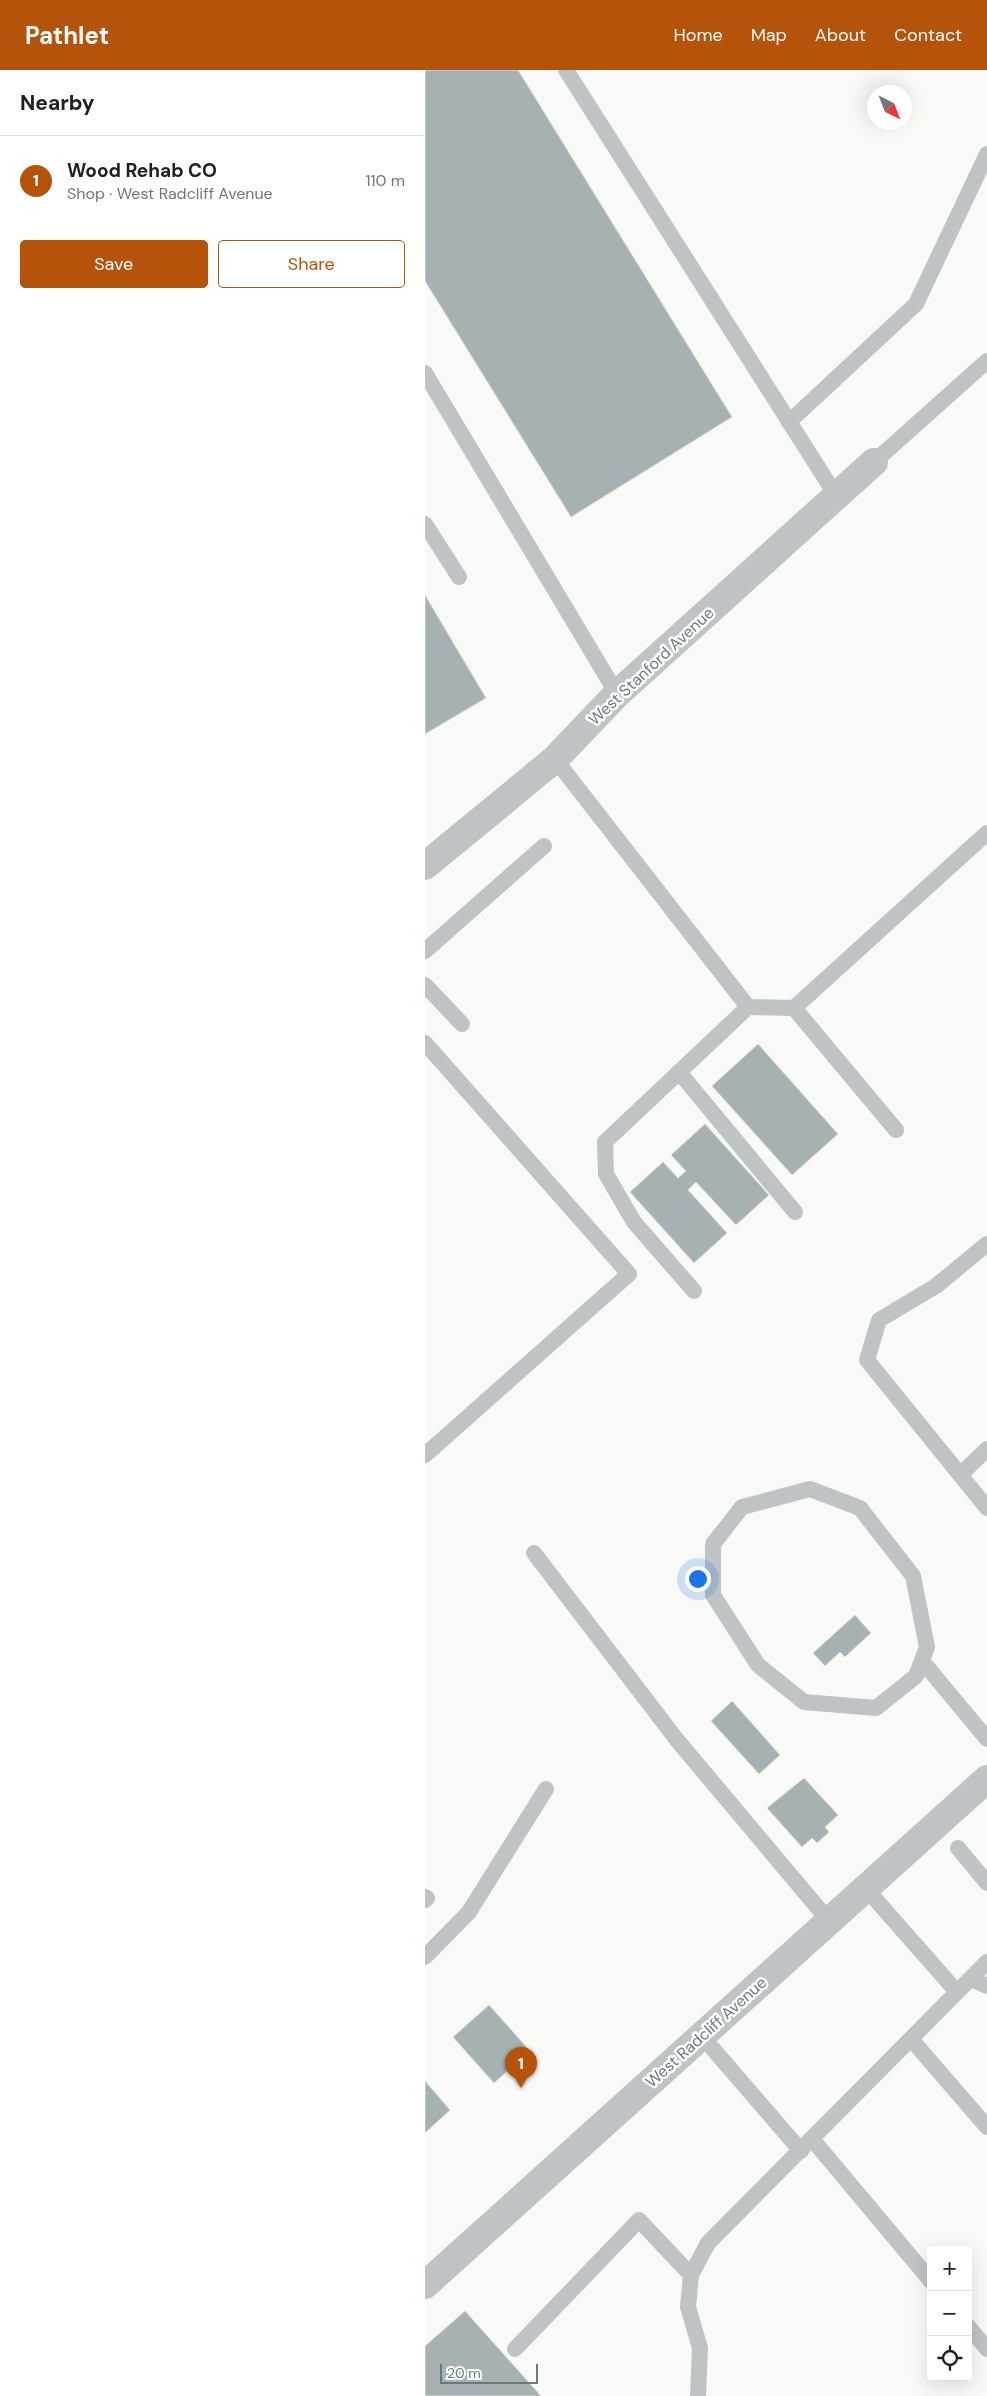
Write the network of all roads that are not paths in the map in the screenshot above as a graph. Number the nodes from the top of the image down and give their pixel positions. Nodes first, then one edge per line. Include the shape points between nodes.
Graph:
1 (566, 70) edge
2 (987, 154) edge
3 (987, 361) edge
4 (425, 373) edge
5 (789, 422) junction
6 (874, 462) joint
7 (837, 497) junction
8 (425, 524) edge
9 (459, 577) dead end
10 (617, 694) junction
11 (555, 760) junction
12 (987, 833) edge
13 (544, 846) dead end
14 (425, 866) edge
15 (425, 951) edge
16 (425, 985) edge
17 (748, 1007) junction
18 (794, 1008) junction
19 (461, 1024) dead end
20 (425, 1043) edge
21 (679, 1072) junction
22 (896, 1130) dead end
23 (795, 1212) dead end
24 (987, 1244) edge
25 (694, 1291) dead end
26 (987, 1449) edge
27 (427, 1450) edge
28 (960, 1475) junction
29 (987, 1508) edge
30 (534, 1553) dead end
31 (923, 1662) junction
32 (987, 1739) edge
33 (987, 1779) edge
34 (546, 1790) dead end
35 (958, 1848) dead end
36 (987, 1883) edge
37 (876, 1900) dead end
38 (829, 1921) junction
39 (425, 1957) edge
40 (987, 1962) edge
41 (971, 1979) junction
42 (987, 1986) edge
43 (957, 1992) junction
44 (911, 2039) junction
45 (713, 2049) dead end
46 (987, 2127) edge
47 (807, 2145) junction
48 (691, 2275) junction
49 (927, 2278) edge
50 (425, 2285) edge
51 (972, 2331) edge
52 (515, 2349) dead end
53 (987, 2349) edge
54 (698, 2396) edge

1 - 5 lane
2 - 5 lane via 916,304
3 - 6 lane
4 - 10 lane
5 - 7 lane
6 - 7 street, West Stanford Avenue
7 - 10 street, West Stanford Avenue
8 - 9 lane
10 - 11 street, West Stanford Avenue
11 - 14 street, West Stanford Avenue
11 - 17 lane
12 - 18 lane
13 - 15 lane
16 - 19 lane
17 - 18 lane
17 - 21 lane
18 - 22 lane
20 - 27 lane via 629,1274
21 - 23 lane
21 - 25 lane via 605,1142 606,1174 634,1222
24 - 28 lane via 936,1286 879,1320 867,1360
26 - 28 lane
28 - 29 lane
30 - 38 lane via 677,1740
31 - 31 lane via 927,1647 913,1576 860,1508 810,1489 742,1507 713,1544 713,1595 758,1665 804,1702 876,1708 916,1676
31 - 32 lane
33 - 38 street, West Radcliff Avenue
34 - 39 lane via 469,1912
35 - 36 lane
37 - 43 lane
38 - 50 street, West Radcliff Avenue
40 - 41 lane
41 - 42 lane
41 - 43 lane
43 - 44 lane
44 - 46 lane
44 - 47 lane
45 - 47 lane
47 - 48 lane via 708,2243
47 - 49 lane
48 - 52 lane via 639,2220
48 - 54 lane via 688,2307 700,2348
51 - 53 lane

